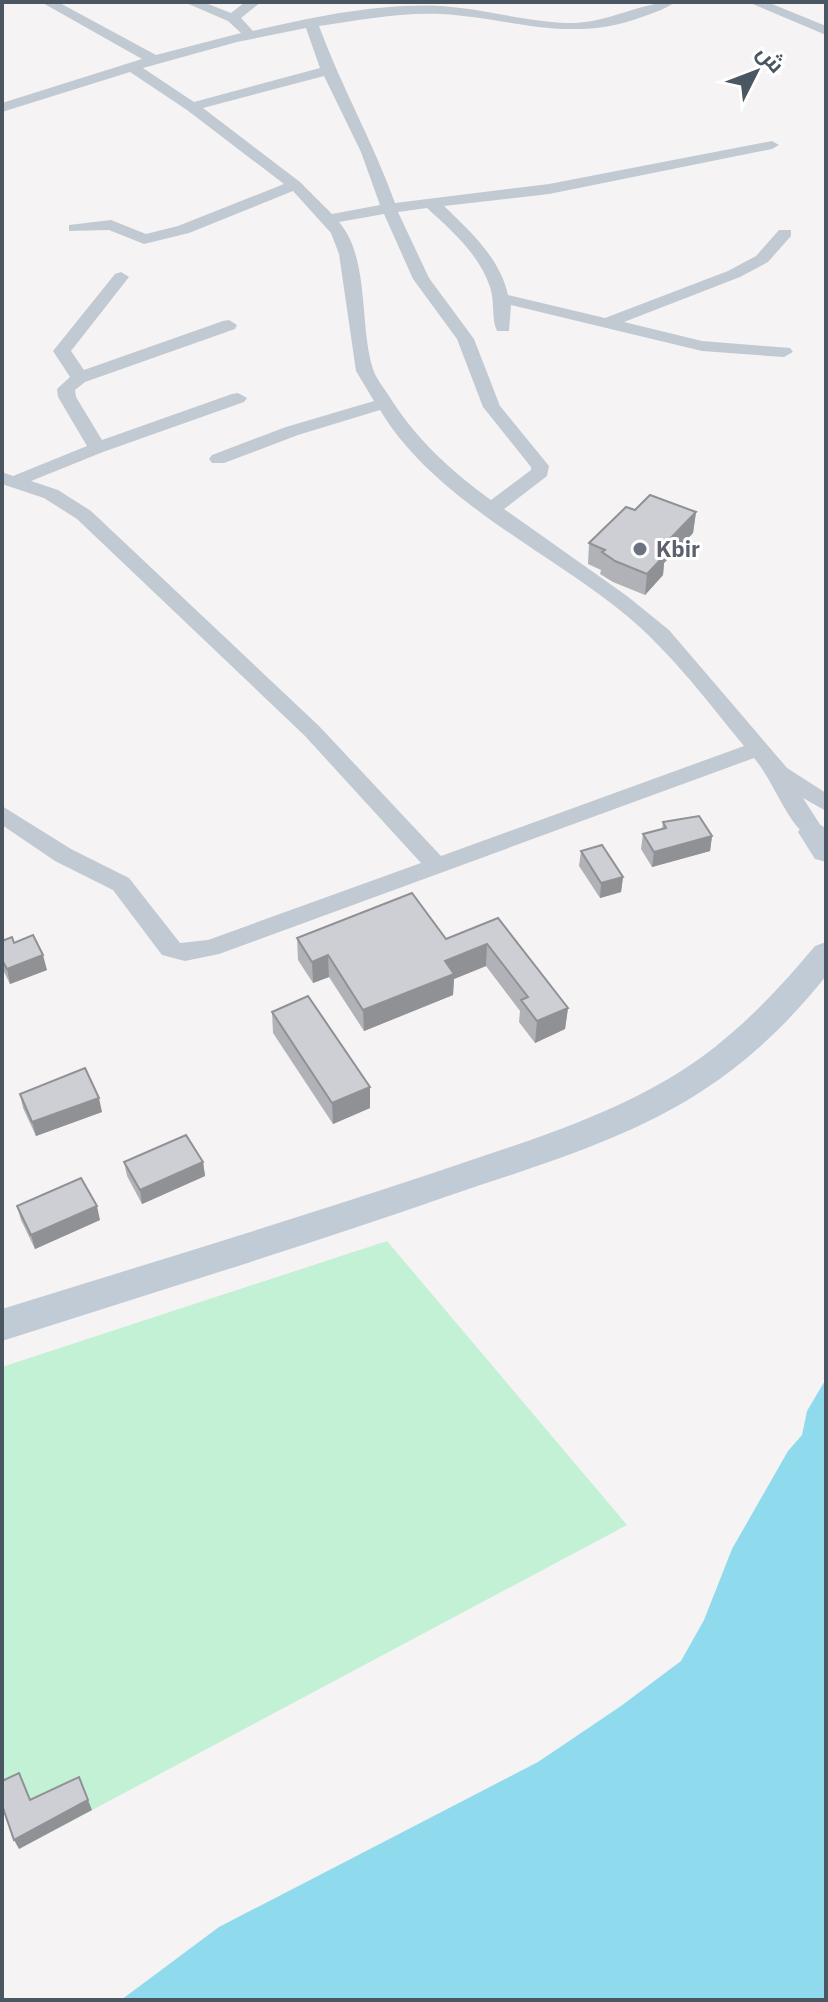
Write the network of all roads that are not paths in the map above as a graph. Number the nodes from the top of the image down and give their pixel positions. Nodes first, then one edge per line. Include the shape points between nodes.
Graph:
1 (48, 2) edge
2 (191, 2) edge
3 (254, 2) edge
4 (523, 2) edge
5 (668, 2) edge
6 (755, 2) edge
7 (413, 6) edge
8 (233, 18) junction
9 (506, 18) junction
10 (311, 24) junction
11 (826, 31) edge
12 (251, 36) junction
13 (154, 60) junction
14 (132, 67) junction
15 (328, 70) junction
16 (192, 107) junction
17 (2, 108) edge
18 (772, 145) dead end
19 (295, 185) junction
20 (431, 203) junction
21 (389, 208) junction
22 (328, 219) junction
23 (75, 228) dead end
24 (785, 233) dead end
25 (121, 277) dead end
26 (502, 298) junction
27 (607, 323) junction
28 (229, 325) dead end
29 (503, 327) dead end
30 (784, 352) dead end
31 (79, 378) junction
32 (238, 398) dead end
33 (383, 404) junction
34 (97, 448) junction
35 (218, 459) dead end
36 (8, 480) edge
37 (490, 510) junction
38 (758, 749) junction
39 (778, 772) junction
40 (826, 803) edge
41 (2, 814) edge
42 (822, 841) edge
43 (436, 865) junction
44 (826, 954) edge
45 (2, 1325) edge

1 - 13 street
2 - 8 street
3 - 8 street
4 - 9 street
5 - 9 street via 593,26
6 - 11 street
7 - 9 street
7 - 10 street
8 - 12 street
10 - 12 street
10 - 15 street
12 - 13 street
13 - 14 street
14 - 16 street
14 - 17 street
15 - 16 street
15 - 21 street via 369,152
16 - 19 street
18 - 20 street via 549,189
19 - 22 street
19 - 23 street via 183,230 144,239 111,225
20 - 21 street
20 - 26 street via 478,247
21 - 22 street
21 - 37 street via 421,279 465,339 492,407 540,466 540,472
22 - 33 street via 347,254 365,371
24 - 27 street via 762,259 734,274
25 - 31 street via 62,351
26 - 27 street
26 - 29 street
27 - 30 street via 702,346
28 - 31 street
31 - 34 street via 66,389 67,397
32 - 34 street
33 - 35 street
33 - 37 street via 426,456
34 - 36 street
36 - 43 street via 51,494 84,515 312,731
37 - 38 street via 662,635
38 - 39 street
38 - 43 street
39 - 40 street
39 - 42 street
41 - 43 street via 63,855 121,884 161,939 180,953 211,948
44 - 45 street via 768,1020 726,1057 690,1083 623,1116 376,1207

